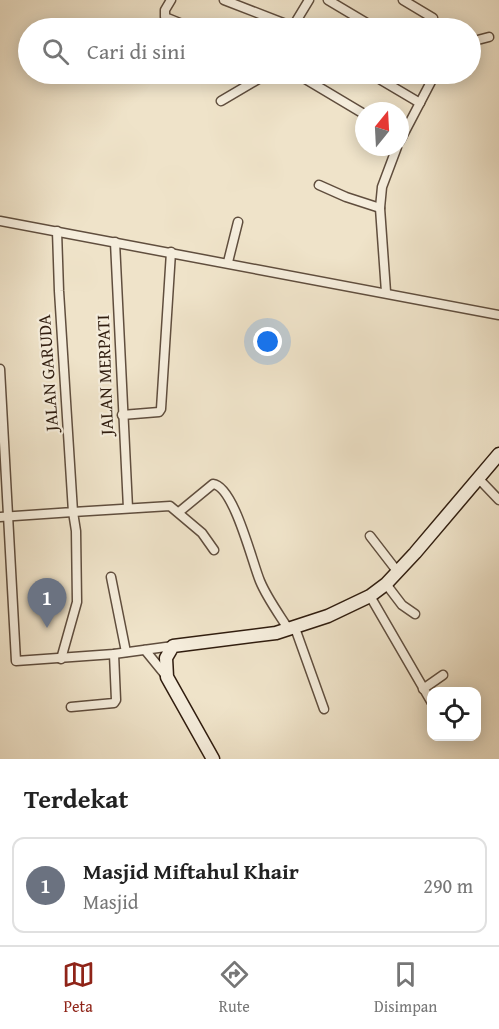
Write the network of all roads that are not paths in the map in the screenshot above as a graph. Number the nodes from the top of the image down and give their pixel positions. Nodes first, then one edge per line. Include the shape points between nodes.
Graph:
1 (171, 0) edge
2 (224, 0) edge
3 (309, 0) edge
4 (328, 0) edge
5 (403, 0) edge
6 (167, 18) edge
7 (269, 18) edge
8 (299, 18) edge
9 (358, 18) edge
10 (433, 18) dead end
11 (489, 37) dead end
12 (481, 39) edge
13 (250, 84) edge
14 (314, 84) edge
15 (388, 84) edge
16 (430, 84) edge
17 (221, 101) dead end
18 (420, 103) junction
19 (355, 109) edge
20 (409, 122) edge
21 (394, 156) edge
22 (319, 185) dead end
23 (380, 208) junction
24 (0, 221) edge
25 (238, 222) dead end
26 (57, 231) junction
27 (115, 242) junction
28 (171, 252) junction
29 (228, 262) junction
30 (386, 292) junction
31 (499, 315) edge
32 (0, 369) edge
33 (122, 415) junction
34 (499, 454) edge
35 (478, 478) junction
36 (499, 500) edge
37 (128, 508) junction
38 (73, 512) junction
39 (179, 512) junction
40 (5, 517) edge
41 (370, 536) dead end
42 (214, 550) dead end
43 (397, 572) junction
44 (111, 577) dead end
45 (386, 584) junction
46 (370, 596) junction
47 (415, 614) dead end
48 (292, 629) junction
49 (173, 646) junction
50 (145, 650) junction
51 (126, 652) junction
52 (114, 654) junction
53 (61, 659) junction
54 (443, 675) dead end
55 (167, 678) junction
56 (423, 689) junction
57 (427, 695) edge
58 (71, 706) dead end
59 (324, 709) dead end
60 (213, 759) edge

1 - 6 street via 165,10
2 - 7 street
3 - 8 street
4 - 9 street
5 - 10 street
11 - 12 street
13 - 17 street
14 - 19 street
15 - 18 street
16 - 18 street
18 - 20 street
21 - 23 street via 382,187
22 - 23 street
23 - 30 street
24 - 26 street
25 - 29 street
26 - 27 street
26 - 38 street, JALAN GARUDA
27 - 28 street
27 - 33 street, JALAN MERPATI
28 - 29 street
28 - 33 street via 161,409
29 - 30 street
30 - 31 street
32 - 40 street
33 - 37 street, JALAN MERPATI
34 - 35 main road
35 - 36 street
35 - 43 main road
37 - 38 street
37 - 39 street via 168,506
38 - 40 street
38 - 53 street, JALAN GARUDA via 77,602
39 - 42 street via 208,539
39 - 48 street via 213,484 219,485 237,512 261,584
40 - 53 street via 16,661
41 - 43 street
43 - 45 main road
44 - 51 street
45 - 46 main road
45 - 47 street via 402,605
46 - 48 main road
46 - 56 street
48 - 49 main road
48 - 59 street
49 - 50 street
49 - 55 main road via 166,658
50 - 51 street
50 - 55 street
51 - 52 street
52 - 53 street
52 - 58 street via 114,703
54 - 56 street
55 - 60 main road
56 - 57 street

